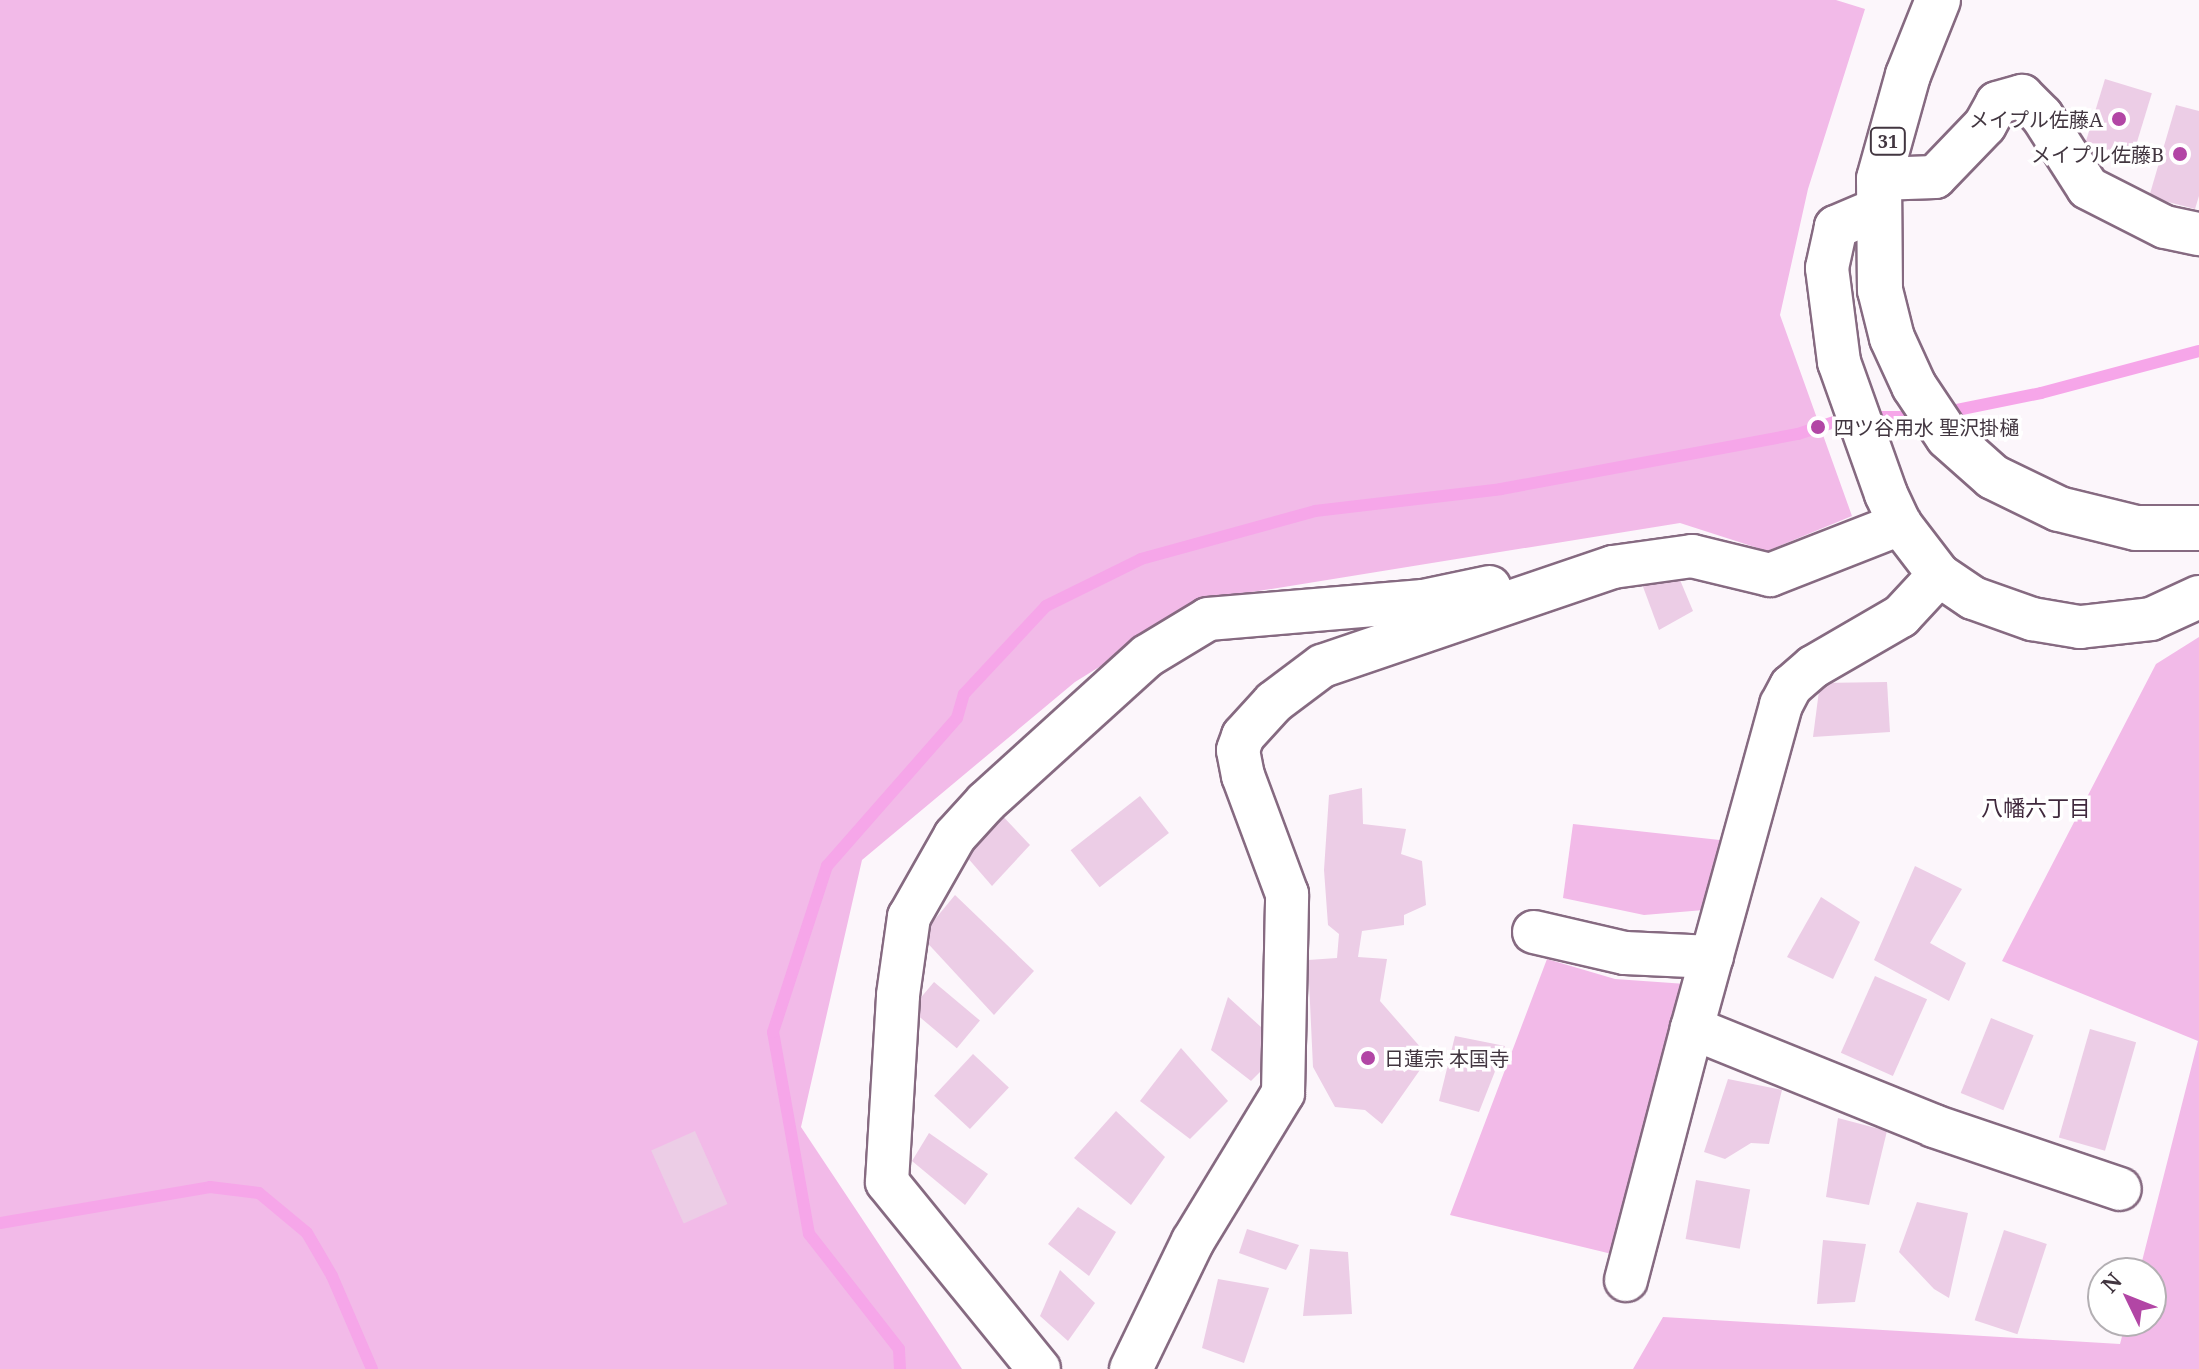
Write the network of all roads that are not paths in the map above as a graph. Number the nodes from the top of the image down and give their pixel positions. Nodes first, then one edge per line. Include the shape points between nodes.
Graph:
1 (1938, 0) edge
2 (1878, 194) junction
3 (2199, 234) edge
4 (1893, 509) junction
5 (2199, 528) edge
6 (1613, 567) junction
7 (1939, 575) junction
8 (2199, 597) edge
9 (1534, 932) dead end
10 (1712, 957) junction
11 (1692, 1028) junction
12 (2120, 1189) dead end
13 (1626, 1280) dead end
14 (1039, 1369) edge
15 (1131, 1369) edge

1 - 2 main road, 31 via 1908,75
2 - 3 street via 1935,177 1985,125 1997,103 2022,96 2042,116 2088,188 2165,227
2 - 4 street via 1836,227 1827,268 1839,362
2 - 5 main road, 31 via 1880,290 1892,338 1914,386 1948,437 1993,477 2059,509 2136,528
4 - 6 street via 1770,575 1692,556
4 - 7 street
6 - 14 street via 1423,601 1208,619 1147,656 955,836 909,917 898,995 887,1182
6 - 15 street via 1322,666 1274,702 1243,736 1238,750 1243,776 1287,894 1283,1093 1193,1241
7 - 8 street via 1973,598 2032,619 2080,627 2151,619
7 - 10 street via 1901,616 1813,667 1791,686 1781,705
9 - 10 street via 1625,953
10 - 11 street
11 - 12 street via 1934,1126
11 - 13 street

